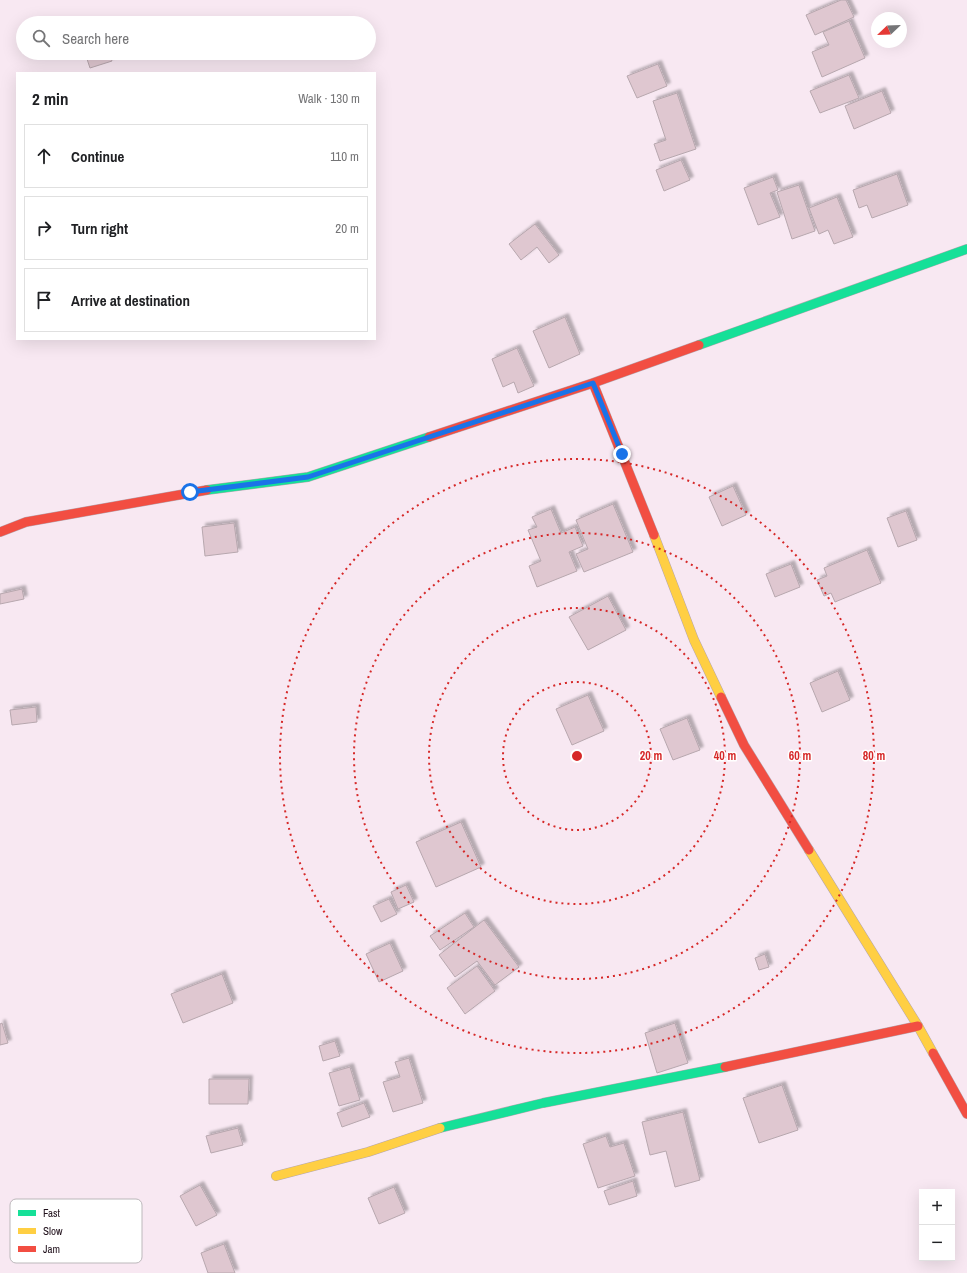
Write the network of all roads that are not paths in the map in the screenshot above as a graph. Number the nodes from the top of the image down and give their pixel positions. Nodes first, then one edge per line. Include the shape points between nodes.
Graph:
1 (967, 249) edge
2 (593, 383) junction
3 (0, 532) edge
4 (918, 1026) junction
5 (967, 1114) edge
6 (276, 1176) dead end

1 - 2 street
2 - 3 street via 308,477 182,493 26,522
2 - 4 street via 694,640 744,745
4 - 5 street
4 - 6 street via 697,1074 543,1103 437,1129 368,1152

